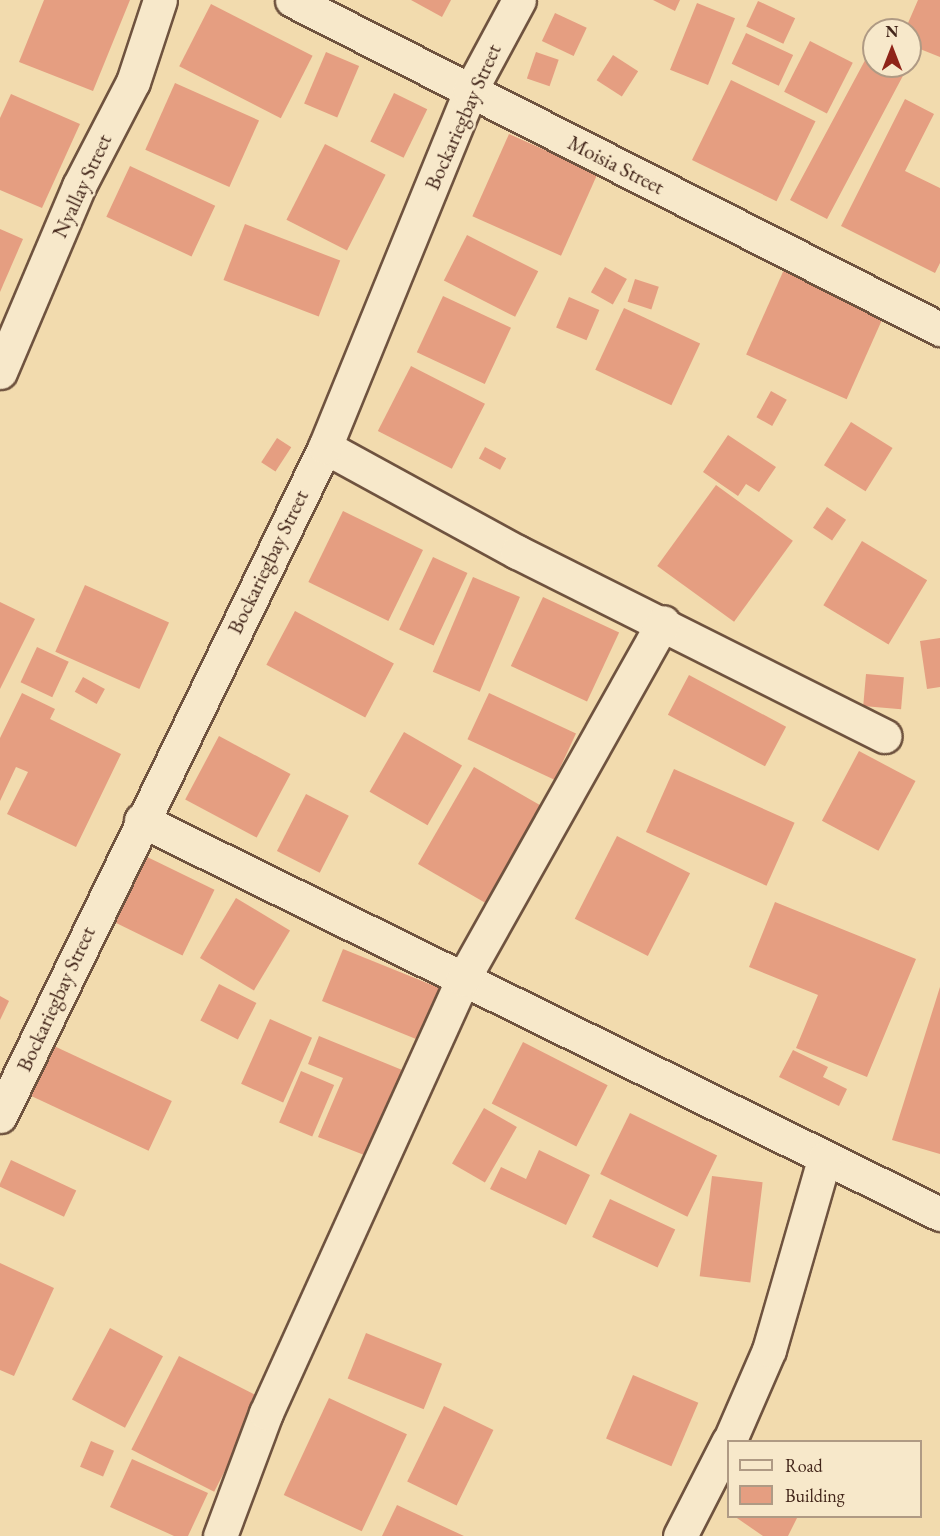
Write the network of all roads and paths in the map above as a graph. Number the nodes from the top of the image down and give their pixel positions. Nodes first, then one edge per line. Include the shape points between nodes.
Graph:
1 (160, 0) edge
2 (292, 0) edge
3 (519, 0) edge
4 (470, 92) junction
5 (940, 329) edge
6 (0, 372) edge
7 (325, 447) junction
8 (663, 622) junction
9 (884, 736) dead end
10 (141, 820) junction
11 (463, 979) junction
12 (0, 1116) edge
13 (824, 1159) junction
14 (940, 1214) edge
15 (730, 1440) edge
16 (727, 1446) edge
17 (220, 1536) edge
18 (680, 1536) edge

1 - 6 street, Nyallay Street via 133,82 79,186
2 - 4 street, Moisia Street
3 - 4 street, Bockariegbay Street
4 - 5 street, Moisia Street
4 - 7 street, Bockariegbay Street
7 - 8 street via 517,552
7 - 10 street, Bockariegbay Street
8 - 9 street
8 - 11 street
10 - 11 street
10 - 12 street, Bockariegbay Street
11 - 13 street
11 - 17 street via 266,1413
13 - 14 street
13 - 15 street via 769,1350
16 - 18 street

